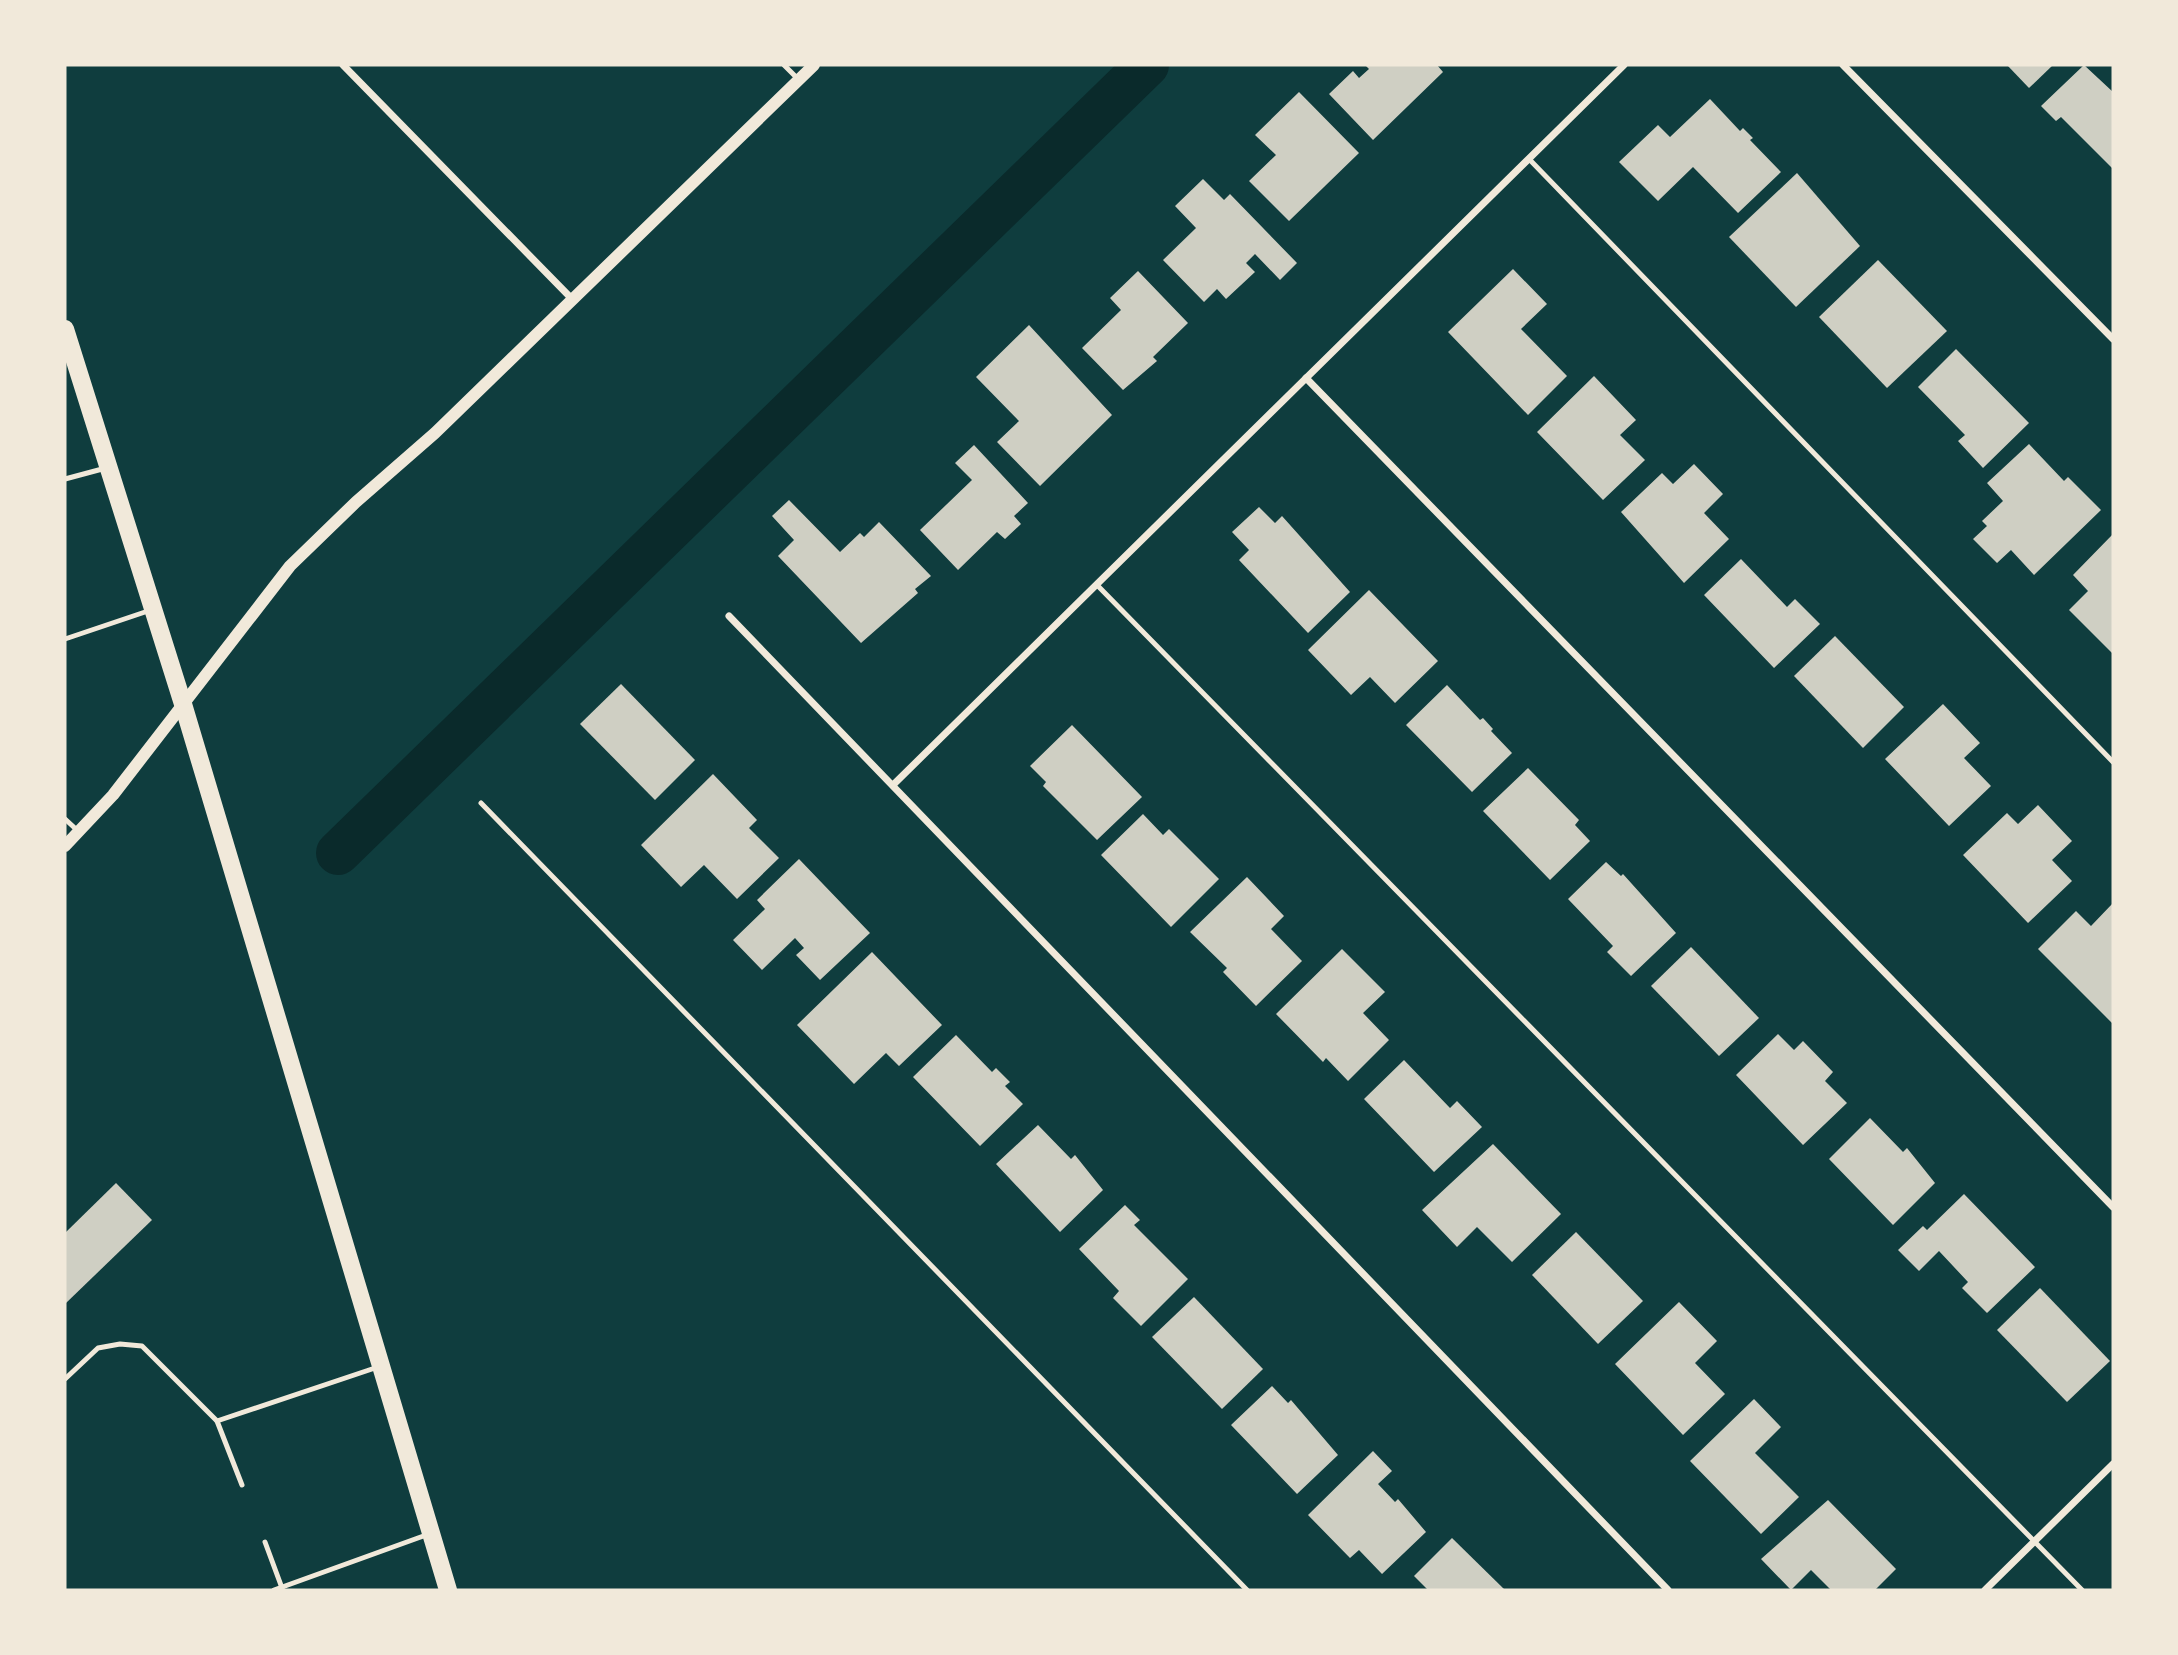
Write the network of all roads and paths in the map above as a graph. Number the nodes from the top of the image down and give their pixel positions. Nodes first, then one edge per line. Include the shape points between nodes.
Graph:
1 (343, 65) edge
2 (784, 65) edge
3 (814, 65) edge
4 (1624, 65) edge
5 (1843, 65) edge
6 (799, 80) junction
7 (1528, 159) junction
8 (573, 300) junction
9 (65, 329) edge
10 (2113, 339) edge
11 (1306, 378) junction
12 (109, 467) junction
13 (65, 479) edge
14 (1097, 585) junction
15 (153, 609) junction
16 (729, 617) dead end
17 (65, 639) edge
18 (183, 704) junction
19 (2113, 762) edge
20 (893, 785) junction
21 (481, 803) dead end
22 (65, 819) edge
23 (79, 831) junction
24 (65, 846) edge
25 (2113, 1206) edge
26 (381, 1366) junction
27 (65, 1379) edge
28 (217, 1421) junction
29 (2113, 1464) edge
30 (242, 1485) dead end
31 (431, 1533) junction
32 (265, 1542) dead end
33 (2034, 1542) junction
34 (282, 1588) junction
35 (274, 1590) edge
36 (448, 1590) edge
37 (1247, 1590) edge
38 (1668, 1590) edge
39 (1985, 1590) edge
40 (2082, 1590) edge

1 - 8 street
2 - 6 lane
3 - 6 street
4 - 7 street
5 - 10 street
6 - 8 street
7 - 11 street
7 - 19 lane
8 - 18 street via 290,566
9 - 12 main road
11 - 14 street
11 - 25 street
12 - 13 lane
12 - 15 main road
14 - 20 street
14 - 33 lane
15 - 17 lane
15 - 18 main road
16 - 20 street
18 - 23 street
18 - 26 main road
20 - 38 street
21 - 37 lane
22 - 23 lane
23 - 24 street
26 - 28 lane
26 - 31 main road
27 - 28 lane via 98,1348 142,1346
28 - 30 lane
29 - 33 street
31 - 34 lane
31 - 36 main road
32 - 34 lane
33 - 39 street
33 - 40 lane
34 - 35 lane

